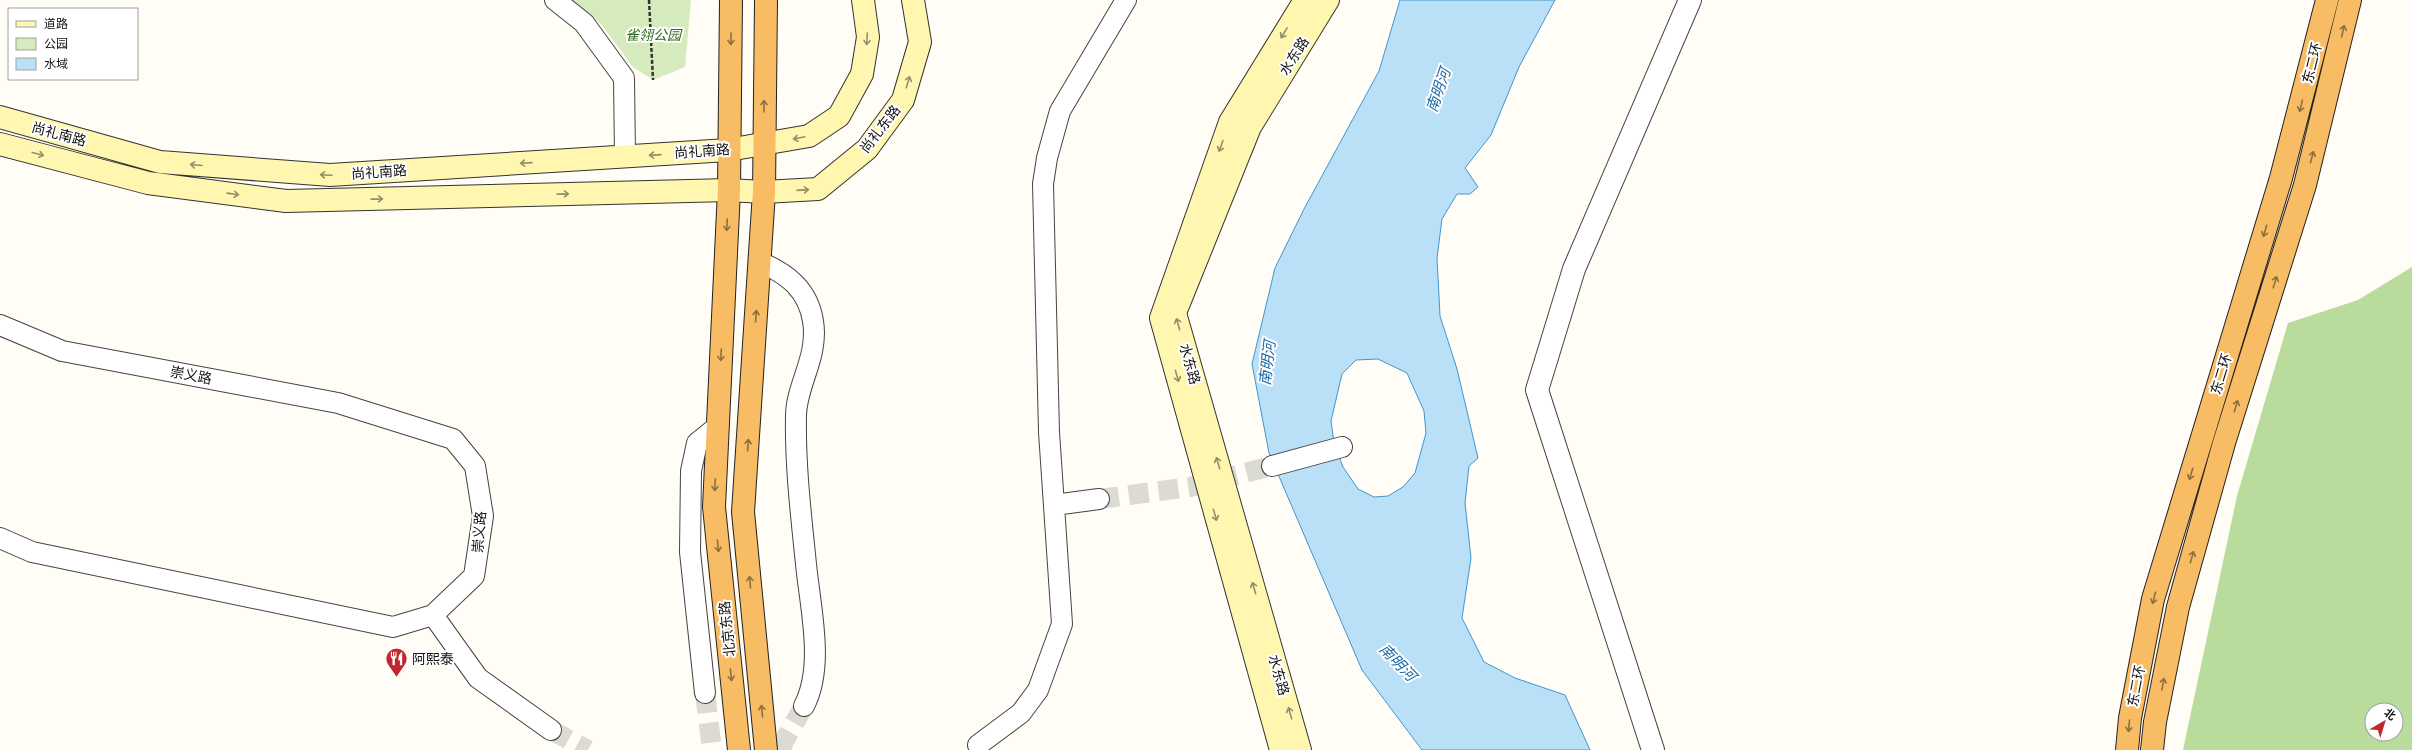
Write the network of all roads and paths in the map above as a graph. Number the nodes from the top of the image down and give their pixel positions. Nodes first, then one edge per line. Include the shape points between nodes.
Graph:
1 (555, 0) edge
2 (649, 0) edge
3 (731, 0) edge
4 (766, 0) edge
5 (863, 0) edge
6 (913, 0) edge
7 (1126, 0) edge
8 (1305, 0) edge
9 (1328, 0) edge
10 (1690, 0) edge
11 (2327, 0) edge
12 (2350, 0) edge
13 (653, 80) dead end
14 (0, 117) edge
15 (0, 144) edge
16 (764, 145) junction
17 (728, 150) junction
18 (625, 157) junction
19 (729, 190) junction
20 (764, 192) junction
21 (760, 262) junction
22 (0, 325) edge
23 (718, 426) junction
24 (1342, 447) dead end
25 (1272, 466) tunnel mouth
26 (1099, 499) tunnel mouth
27 (1054, 505) junction
28 (0, 538) edge
29 (433, 615) junction
30 (705, 693) tunnel mouth
31 (804, 706) tunnel mouth
32 (551, 730) tunnel mouth
33 (978, 745) dead end
34 (740, 750) edge
35 (766, 750) edge
36 (1281, 750) edge
37 (1300, 750) edge
38 (1653, 750) edge
39 (2127, 750) edge
40 (2152, 750) edge

1 - 18 street via 584,23 624,78
2 - 13 path
3 -> 17 highway, 北京东路
16 -> 4 highway, 北京东路
5 -> 16 main road via 868,37 862,74 839,116 809,136
20 -> 6 main road, 尚礼东路 via 818,189 867,149 903,100 920,42
7 - 27 street via 1060,111 1046,158 1043,184 1049,432
8 -> 36 main road, 水东路 via 1230,122 1161,318
37 -> 9 main road, 水东路 via 1175,314 1250,127
10 - 38 street via 1574,269 1537,390
11 -> 39 highway, 东二环 via 2288,155 2153,599 2130,718
40 -> 12 highway, 东二环 via 2155,722 2178,608 2224,443 2305,185
18 -> 14 main road, 尚礼南路 via 330,175 160,162
15 -> 19 main road, 尚礼南路 via 148,183 286,201
16 - 17 main road, 尚礼南路
16 - 20 highway, 北京东路
17 -> 18 main road, 尚礼南路
17 - 19 highway, 北京东路
19 - 20 main road, 尚礼南路
19 -> 23 highway, 北京东路
20 - 21 highway, 北京东路
21 - 31 street via 781,271 802,290 813,322 812,359 796,414 800,498 816,659 811,693
35 -> 21 highway, 北京东路 via 743,512
22 - 29 street, 崇义路 via 62,351 338,403 453,439 475,466 483,516 474,576
23 - 30 street via 698,443 691,471 690,552
23 -> 34 highway, 北京东路 via 714,507
24 - 25 street
26 - 27 street
27 - 33 street via 1062,624 1053,653 1038,690 1021,713
28 - 29 street, 崇义路 via 32,552 393,627
29 - 32 street via 478,678

